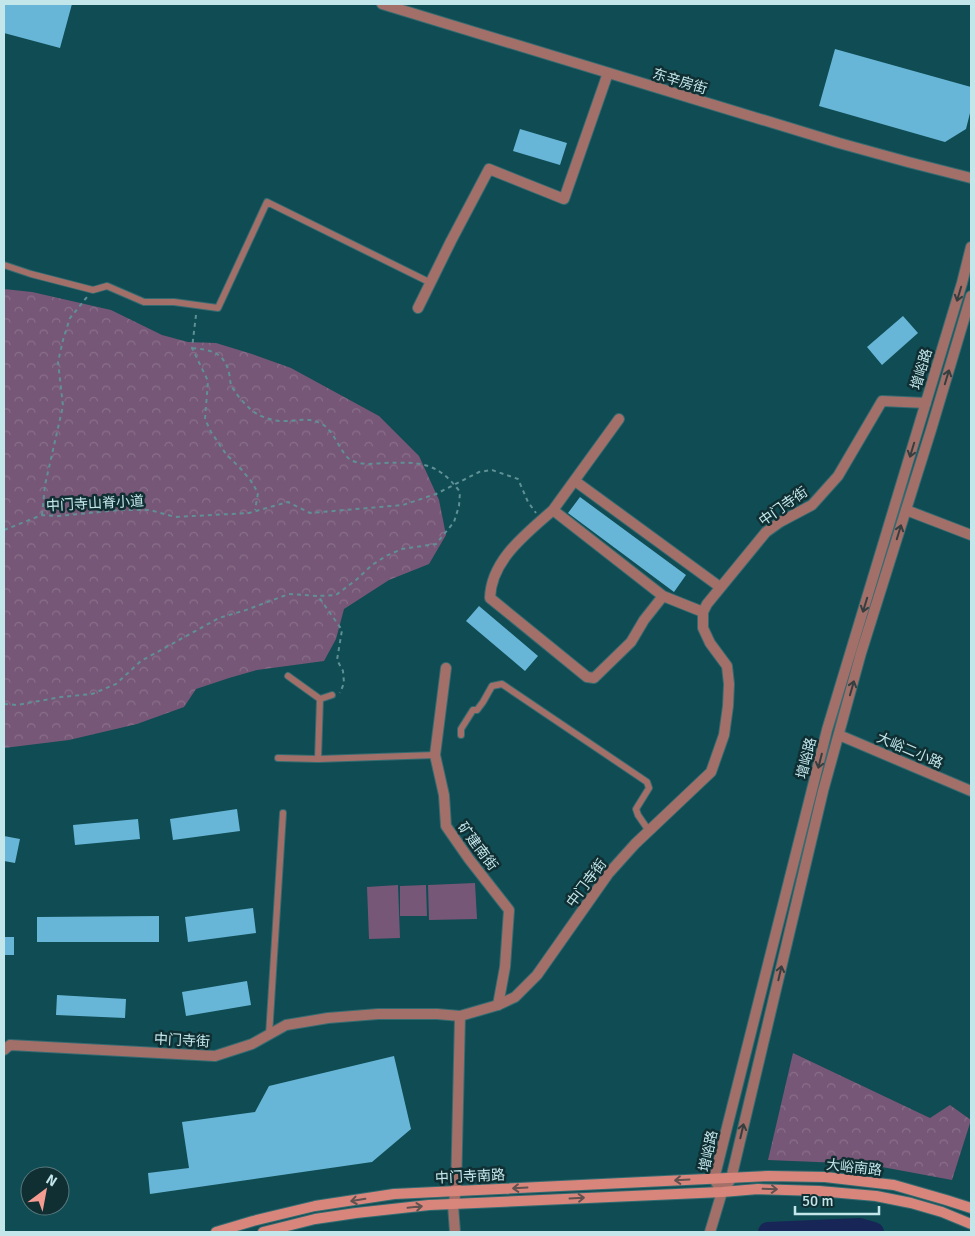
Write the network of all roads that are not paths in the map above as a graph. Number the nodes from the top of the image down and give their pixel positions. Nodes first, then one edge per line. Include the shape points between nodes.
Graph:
1 (382, 4) edge
2 (608, 73) junction
3 (971, 178) edge
4 (971, 247) edge
5 (4, 265) edge
6 (431, 283) junction
7 (971, 296) edge
8 (418, 308) dead end
9 (926, 403) junction
10 (619, 419) dead end
11 (574, 481) junction
12 (553, 510) junction
13 (906, 510) junction
14 (971, 534) edge
15 (720, 588) junction
16 (663, 596) junction
17 (703, 612) junction
18 (446, 668) dead end
19 (288, 676) dead end
20 (332, 696) road end
21 (320, 699) junction
22 (461, 735) dead end
23 (839, 735) junction
24 (435, 755) junction
25 (278, 758) dead end
26 (318, 759) junction
27 (971, 791) edge
28 (283, 813) dead end
29 (649, 831) junction
30 (498, 1004) junction
31 (460, 1016) junction
32 (269, 1035) junction
33 (4, 1050) edge
34 (731, 1178) junction
35 (714, 1179) junction
36 (456, 1191) junction
37 (722, 1192) junction
38 (453, 1205) junction
39 (971, 1208) edge
40 (971, 1224) edge
41 (454, 1230) edge
42 (216, 1232) edge
43 (263, 1232) edge
44 (710, 1232) edge

1 - 2 street, 东辛房街
2 - 3 street, 东辛房街 via 838,143
2 - 6 street via 564,198 489,169
4 -> 9 street, 增峪路
5 - 6 lane via 93,290 107,286 144,302 218,308 266,202
6 - 8 street
13 -> 7 street, 增峪路
9 - 15 street, 中门寺街 via 882,401 838,476 812,505 766,532
9 -> 35 street, 增峪路 via 828,730
10 - 11 street
11 - 12 street
11 - 15 street
12 - 16 street
12 - 16 street via 511,549 490,588 490,598 587,677 594,678 631,642
13 - 14 street
23 -> 13 street, 增峪路
15 - 17 street, 中门寺街
16 - 17 street
17 - 29 street, 中门寺街 via 703,628 727,666 730,684 724,735 711,772
18 - 24 street, 矿建南街
19 - 21 lane
20 - 21 lane
21 - 26 lane
22 - 29 lane via 461,729 473,710 477,710 492,686 502,684 647,782 649,788 636,809
23 - 27 street, 大峪二小路
34 -> 23 street, 增峪路
24 - 26 lane
24 - 30 street, 矿建南街 via 444,795 446,826 510,910
25 - 26 lane
28 - 32 lane
29 - 30 street, 中门寺街 via 608,874 537,975 515,997
30 - 31 street, 中门寺街
31 - 32 street, 中门寺街 via 378,1014 328,1018 286,1025
31 - 36 street
32 - 33 street, 中门寺街 via 215,1056 10,1045
34 - 35 main road, 中门寺南路
34 - 37 street, 增峪路
34 - 39 main road, 大峪南路 via 825,1177 894,1185
35 -> 36 main road, 中门寺南路
35 - 37 street, 增峪路
36 - 38 street
36 -> 42 main road, 中门寺南路 via 394,1194 315,1206
38 -> 37 main road, 中门寺南路
37 -> 40 main road, 大峪南路 via 758,1189 876,1196 942,1212
37 - 44 street
38 - 41 street
43 -> 38 main road, 中门寺南路 via 356,1213

